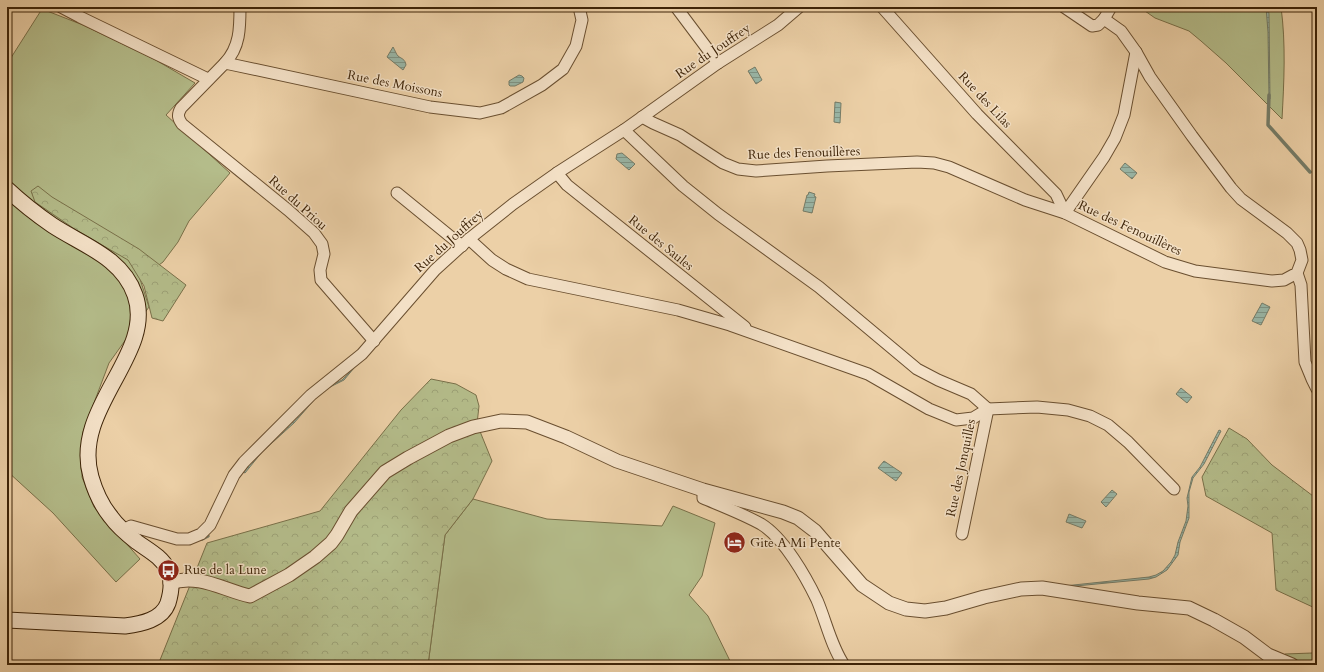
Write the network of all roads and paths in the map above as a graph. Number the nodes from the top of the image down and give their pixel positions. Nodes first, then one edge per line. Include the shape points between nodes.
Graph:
1 (61, 7) edge
2 (240, 7) edge
3 (579, 7) edge
4 (676, 7) edge
5 (799, 7) edge
6 (882, 7) edge
7 (1064, 7) edge
8 (1111, 7) edge
9 (1104, 19) junction
10 (1136, 52) junction
11 (718, 62) junction
12 (225, 63) junction
13 (208, 80) junction
14 (642, 117) junction
15 (624, 130) junction
16 (557, 173) junction
17 (7, 189) edge
18 (397, 194) dead end
19 (1065, 213) junction
20 (465, 243) junction
21 (1298, 272) junction
22 (750, 332) junction
23 (374, 341) junction
24 (1317, 389) edge
25 (988, 409) junction
26 (1174, 489) dead end
27 (703, 490) junction
28 (123, 530) junction
29 (962, 534) dead end
30 (170, 582) junction
31 (7, 620) edge
32 (844, 665) edge
33 (1292, 665) edge

1 - 13 street
2 - 12 street via 237,42 232,56
3 - 12 street, Rue des Moissons via 582,20 576,46 563,69 542,85 501,108 480,113 430,106
4 - 11 street
5 - 11 street, Rue du Jouffrey via 778,25
6 - 19 street, Rue des Lilas via 977,114 1056,194
7 - 9 street via 1092,26 1098,25
8 - 9 street
9 - 10 street via 1121,32
10 - 19 street via 1124,115 1115,138
10 - 21 street via 1150,77 1231,188 1241,199 1297,242 1302,260
11 - 14 street, Rue du Jouffrey
12 - 13 street
13 - 23 street, Rue du Priou via 178,113 182,124 314,233 322,244 324,254 320,270 321,280
14 - 15 street, Rue du Jouffrey
14 - 19 street, Rue des Fenouillères via 680,135 723,163 738,169 756,171 934,163 1025,200
15 - 16 street, Rue du Jouffrey
15 - 25 street via 683,186 819,287 917,369 971,394
16 - 20 street, Rue du Jouffrey
16 - 22 street, Rue des Saules via 568,185
17 - 28 main road via 52,225 110,260 121,270 136,295 139,309 136,334 98,410 88,447 88,465 96,490 107,511
18 - 20 street
19 - 21 street, Rue des Fenouillères via 1165,262 1195,271 1272,281 1284,280
20 - 22 street via 506,269 528,279 678,310
20 - 23 street, Rue du Jouffrey via 435,270
21 - 24 street via 1305,362
22 - 25 street via 868,374 929,409 956,420 973,418
23 - 28 street, Rue du Jouffrey via 362,354 311,395 244,462 234,475 210,526 202,534 177,540 131,526
25 - 26 street via 1037,407 1068,410 1090,416 1108,425 1128,442
25 - 29 street, Rue des Jonquilles
27 - 30 street via 617,461 527,422 500,421 448,436 385,472 351,511 331,543 316,557 250,596 203,580 186,579
27 - 32 street via 703,498 762,525 783,544 794,558 816,600
27 - 33 street via 798,518 815,531 862,585 889,603 906,609 926,611 946,608 1021,589 1042,588 1138,603 1183,607 1214,620 1268,654
28 - 30 main road via 160,558 168,570
30 - 31 main road via 167,606 154,618 141,624 125,626

